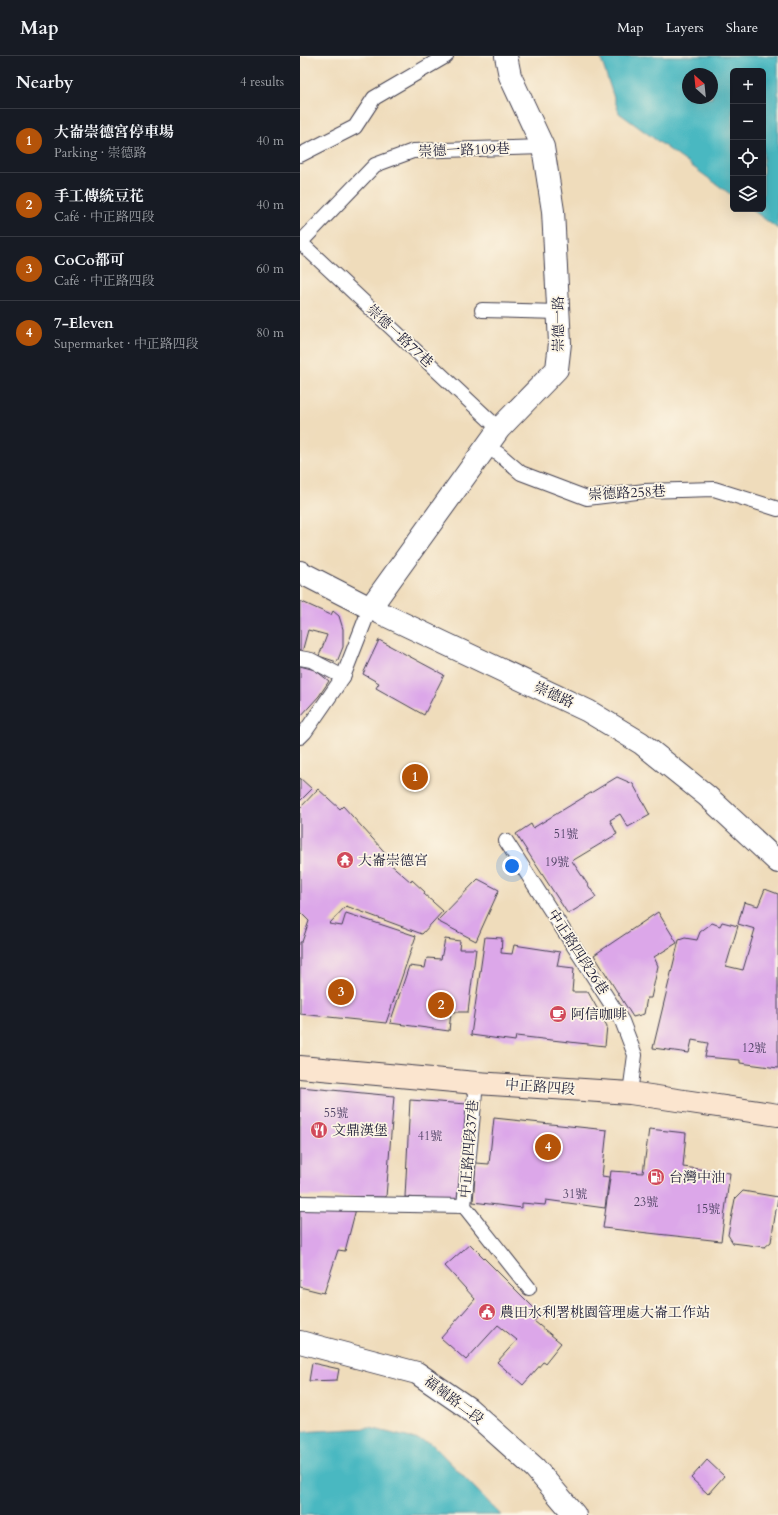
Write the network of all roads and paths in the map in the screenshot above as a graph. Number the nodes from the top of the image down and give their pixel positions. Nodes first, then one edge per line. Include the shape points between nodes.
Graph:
1 (446, 56) edge
2 (506, 56) edge
3 (543, 147) junction
4 (300, 155) edge
5 (300, 243) edge
6 (482, 310) dead end
7 (559, 312) junction
8 (499, 429) junction
9 (486, 447) junction
10 (778, 509) edge
11 (300, 572) edge
12 (370, 608) junction
13 (300, 658) edge
14 (343, 677) junction
15 (300, 737) edge
16 (506, 841) dead end
17 (778, 862) edge
18 (300, 1067) edge
19 (476, 1083) junction
20 (630, 1093) junction
21 (778, 1115) edge
22 (300, 1203) edge
23 (464, 1206) junction
24 (529, 1288) dead end
25 (300, 1342) edge
26 (575, 1515) edge

1 - 4 lane via 374,98 356,127
2 - 3 street, 崇德一路 via 510,76
3 - 5 lane, 崇德一路109巷 via 413,151 375,165
3 - 7 street, 崇德一路 via 553,211
5 - 8 lane, 崇德一路77巷
6 - 7 lane
7 - 8 street, 崇德一路 via 560,343 557,369
8 - 9 street, 崇德一路
9 - 10 lane, 崇德路258巷 via 499,454 521,473 587,498 645,491 714,490
9 - 12 street, 崇德一路
11 - 12 street, 崇德路
12 - 14 lane
12 - 17 street, 崇德路 via 588,711 641,743 707,796
13 - 14 lane via 311,660
14 - 15 lane
16 - 20 lane, 中正路四段26巷 via 622,1021 635,1055
18 - 19 main road, 中正路四段
19 - 20 main road, 中正路四段
19 - 23 lane, 中正路四段37巷
20 - 21 main road, 中正路四段
22 - 23 lane
23 - 24 lane, 中正路四段37巷
25 - 26 street, 福嶺路二段 via 417,1372 468,1408 530,1463

